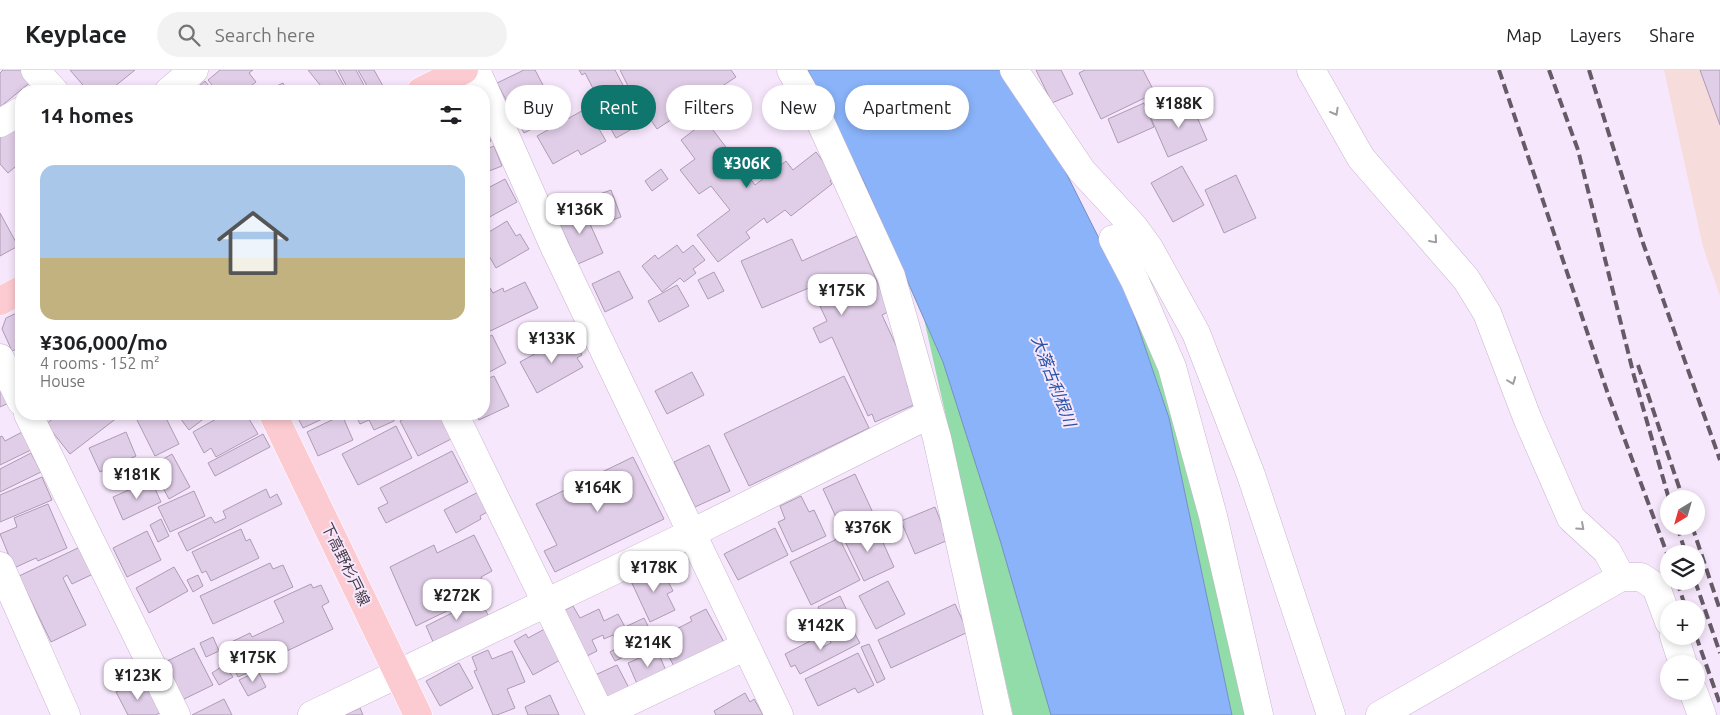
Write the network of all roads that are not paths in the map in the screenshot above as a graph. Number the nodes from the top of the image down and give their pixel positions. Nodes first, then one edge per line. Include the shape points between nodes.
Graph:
1 (194, 70) edge
2 (464, 70) edge
3 (476, 70) edge
4 (791, 70) edge
5 (1014, 70) edge
6 (1311, 70) edge
7 (176, 85) edge
8 (433, 85) edge
9 (483, 85) edge
10 (490, 102) edge
11 (15, 114) edge
12 (0, 123) edge
13 (1113, 239) dead end
14 (15, 293) edge
15 (0, 301) edge
16 (0, 358) edge
17 (15, 389) edge
18 (930, 414) junction
19 (31, 420) edge
20 (276, 420) edge
21 (457, 420) edge
22 (692, 533) junction
23 (0, 566) edge
24 (1622, 578) junction
25 (1661, 600) edge
26 (546, 602) junction
27 (746, 646) junction
28 (398, 673) junction
29 (1696, 700) edge
30 (66, 715) edge
31 (176, 715) edge
32 (312, 715) edge
33 (418, 715) edge
34 (601, 715) edge
35 (779, 715) edge
36 (998, 715) edge
37 (1259, 715) edge
38 (1331, 715) edge
39 (1380, 715) edge
40 (1702, 715) edge

1 - 7 street
2 - 8 main road
3 - 9 street
4 - 18 street via 819,119 891,276
5 - 38 street via 1082,171 1134,226 1196,333 1251,475
6 -> 24 street via 1361,158 1466,278 1487,313 1528,420 1571,518 1607,551
10 - 22 street via 555,248
11 - 12 street
13 - 37 street via 1172,367 1213,516
14 - 15 main road
16 - 17 street
18 - 22 street
18 - 36 street
19 - 31 street
20 - 28 main road, 下高野杉戸線
21 - 26 street
22 - 26 street
22 - 27 street
23 - 30 street
24 - 25 street via 1641,577 1656,587
24 - 39 street
26 - 28 street
26 - 34 street
27 - 34 street
27 - 35 street
28 - 32 street
28 - 33 main road, 下高野杉戸線
29 - 40 street

